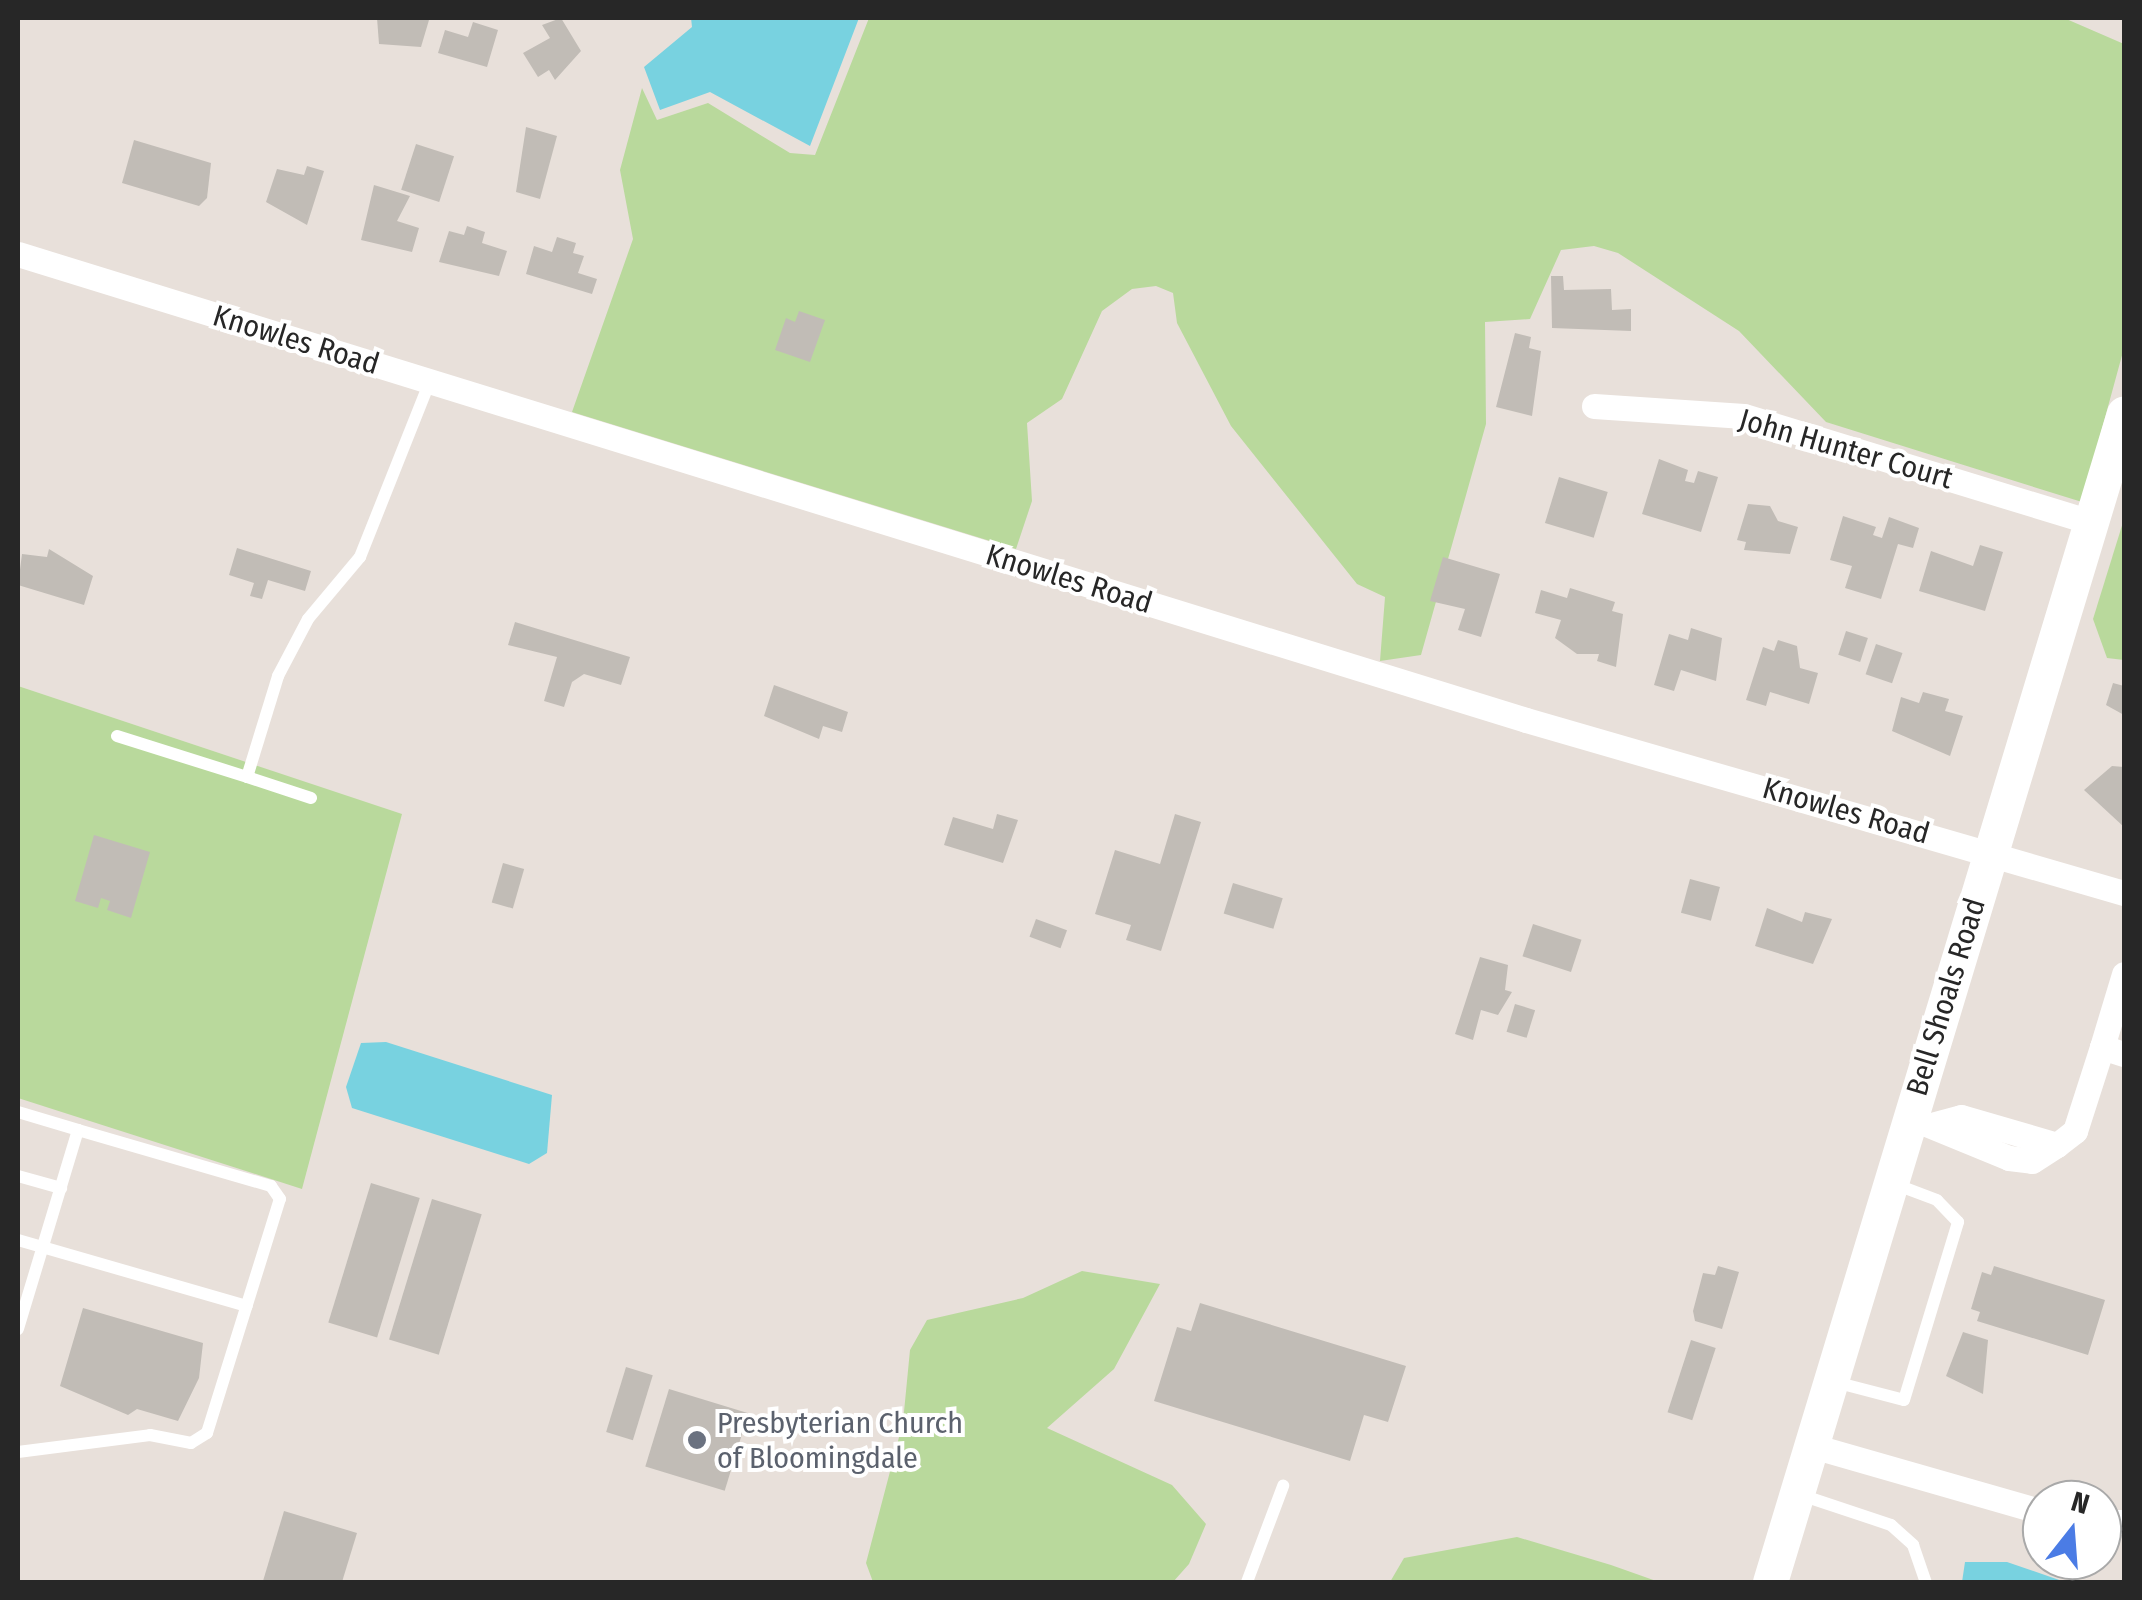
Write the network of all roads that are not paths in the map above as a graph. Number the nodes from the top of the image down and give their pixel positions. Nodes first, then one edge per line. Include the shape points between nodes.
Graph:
1 (18, 254) edge
2 (430, 382) junction
3 (1594, 406) dead end
4 (2124, 413) edge
5 (2092, 522) junction
6 (117, 736) dead end
7 (247, 777) junction
8 (311, 798) dead end
9 (1990, 852) junction
10 (2124, 893) edge
11 (2124, 974) edge
12 (2113, 1050) edge
13 (18, 1112) edge
14 (1922, 1120) junction
15 (78, 1130) junction
16 (2009, 1130) junction
17 (2057, 1145) junction
18 (2000, 1156) junction
19 (18, 1176) edge
20 (1889, 1182) junction
21 (60, 1188) junction
22 (18, 1240) edge
23 (43, 1246) junction
24 (247, 1306) junction
25 (18, 1329) edge
26 (1829, 1381) junction
27 (1809, 1446) junction
28 (18, 1452) edge
29 (1282, 1486) dead end
30 (1795, 1494) junction
31 (2022, 1506) edge
32 (1247, 1582) edge
33 (1770, 1582) edge
34 (1926, 1582) edge

1 - 2 street, Knowles Road
2 - 7 lane via 360,557 308,619 278,676
2 - 9 street, Knowles Road via 1508,714
3 - 5 street, John Hunter Court via 1744,416
4 - 5 main road, Bell Shoals Road
5 - 9 main road, Bell Shoals Road
6 - 7 lane
7 - 8 lane
9 - 10 street, Knowles Road
9 - 14 main road, Bell Shoals Road
11 - 12 street
12 - 17 street via 2075,1131
13 - 15 lane
14 - 16 street via 1961,1116
14 - 18 street via 1950,1140
14 - 20 main road, Bell Shoals Road
15 - 21 lane
15 - 24 lane via 272,1186 280,1199
16 - 17 street
16 - 18 street
17 - 18 street via 2032,1161
19 - 21 lane
20 - 26 main road, Bell Shoals Road
20 - 26 lane via 1936,1200 1958,1222 1904,1400
21 - 23 lane
22 - 23 lane
23 - 24 lane
23 - 25 lane
24 - 28 lane via 206,1434 191,1443 150,1434
26 - 27 main road, Bell Shoals Road
27 - 30 main road, Bell Shoals Road
27 - 31 street
29 - 32 lane
30 - 33 main road, Bell Shoals Road
30 - 34 lane via 1891,1525 1913,1545

